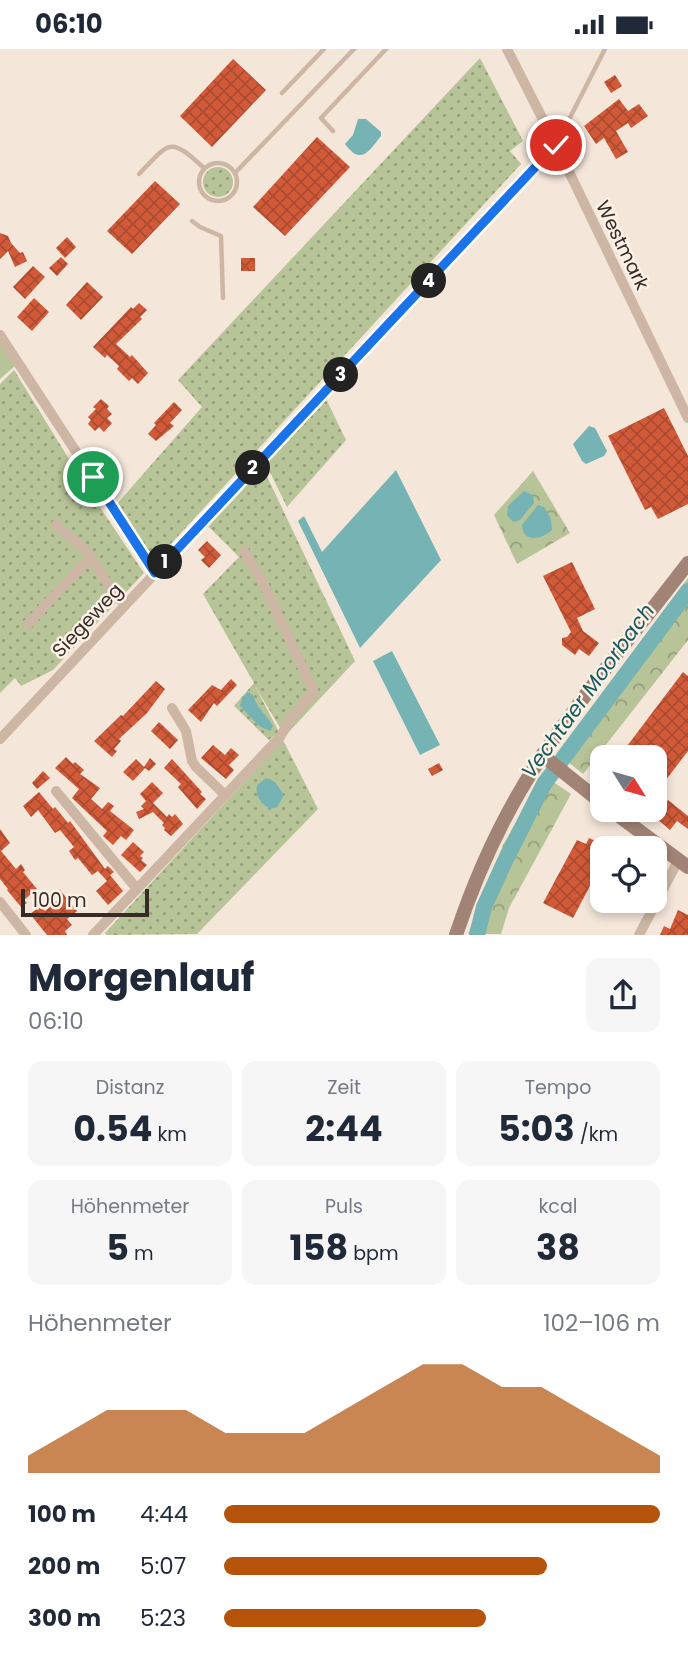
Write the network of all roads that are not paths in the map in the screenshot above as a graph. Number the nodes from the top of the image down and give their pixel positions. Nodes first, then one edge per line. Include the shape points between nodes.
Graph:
1 (324, 49) edge
2 (354, 49) edge
3 (386, 49) edge
4 (507, 49) edge
5 (606, 49) edge
6 (282, 93) dead end
7 (333, 131) dead end
8 (556, 145) junction
9 (204, 168) junction
10 (235, 173) junction
11 (139, 174) dead end
12 (192, 221) dead end
13 (223, 298) dead end
14 (0, 335) edge
15 (688, 418) edge
16 (56, 525) dead end
17 (244, 551) dead end
18 (92, 559) junction
19 (688, 563) edge
20 (155, 573) junction
21 (126, 604) junction
22 (28, 624) dead end
23 (172, 709) dead end
24 (0, 739) edge
25 (547, 759) junction
26 (56, 791) dead end
27 (590, 794) edge
28 (225, 795) junction
29 (628, 823) edge
30 (683, 864) edge
31 (137, 889) junction
32 (0, 902) edge
33 (26, 935) edge
34 (93, 935) edge
35 (456, 935) edge
36 (639, 935) edge

1 - 6 lane
2 - 10 lane
3 - 7 lane via 321,118
4 - 8 street, Westmark
5 - 8 lane, Siegeweg
8 - 15 street, Westmark
8 - 20 street, Siegeweg
9 - 10 lane via 220,162
9 - 10 lane via 198,186 209,200 219,202 236,191
9 - 11 lane via 170,146
12 - 13 lane via 221,236
14 - 20 street
16 - 18 street
17 - 28 street via 314,692 280,737
18 - 21 street via 115,596
18 - 22 street
19 - 25 main road
20 - 21 street, Siegeweg
21 - 24 street, Siegeweg
23 - 28 street via 186,731 192,761
25 - 27 main road
25 - 35 main road via 499,830
26 - 31 street
28 - 31 street
29 - 30 main road
30 - 36 street
31 - 34 street
32 - 33 street

